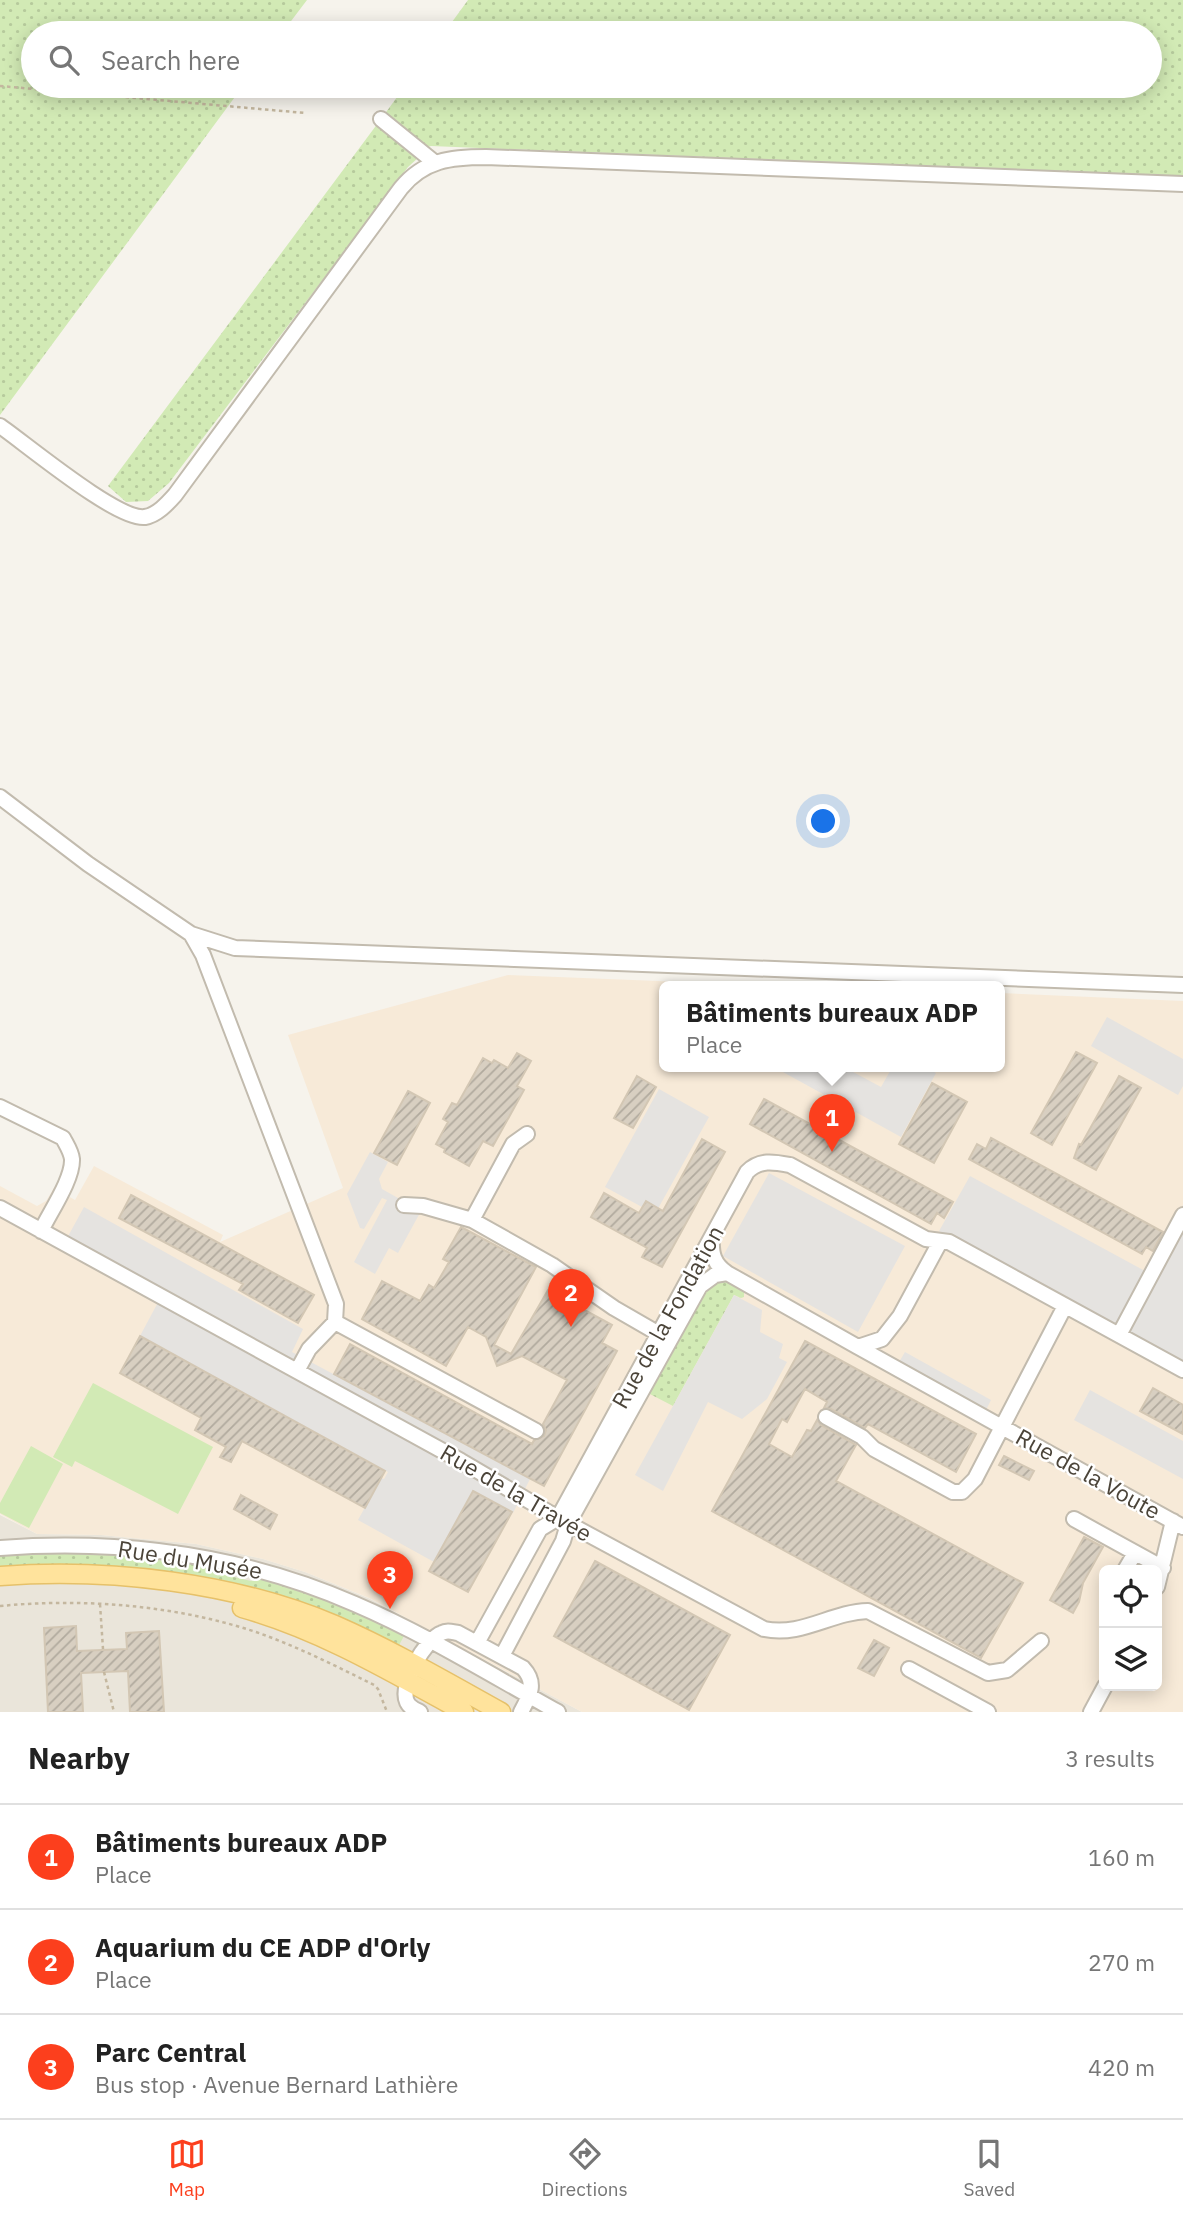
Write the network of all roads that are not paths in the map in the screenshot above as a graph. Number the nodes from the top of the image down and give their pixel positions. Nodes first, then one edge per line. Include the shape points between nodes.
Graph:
1 (381, 119) dead end
2 (434, 162) junction
3 (1183, 184) edge
4 (0, 426) edge
5 (0, 797) edge
6 (191, 934) junction
7 (1183, 985) edge
8 (0, 1107) edge
9 (527, 1134) dead end
10 (404, 1205) dead end
11 (0, 1208) edge
12 (1183, 1215) edge
13 (472, 1220) junction
14 (41, 1231) junction
15 (712, 1237) junction
16 (940, 1242) junction
17 (727, 1273) junction
18 (1065, 1306) junction
19 (335, 1322) junction
20 (1119, 1335) junction
21 (665, 1337) junction
22 (858, 1347) junction
23 (1183, 1370) edge
24 (297, 1371) junction
25 (826, 1417) dead end
26 (1002, 1427) junction
27 (536, 1431) dead end
28 (1074, 1519) dead end
29 (563, 1521) junction
30 (1178, 1524) edge
31 (0, 1548) edge
32 (1135, 1553) junction
33 (1128, 1565) edge
34 (1163, 1568) junction
35 (1162, 1571) edge
36 (0, 1576) edge
37 (0, 1586) edge
38 (429, 1641) junction
39 (1041, 1641) dead end
40 (477, 1643) junction
41 (502, 1656) junction
42 (909, 1669) dead end
43 (411, 1673) junction
44 (1102, 1691) edge
45 (529, 1696) junction
46 (414, 1711) edge
47 (464, 1712) edge
48 (501, 1712) edge
49 (521, 1712) edge
50 (558, 1712) edge
51 (988, 1712) edge
52 (1091, 1712) edge

1 - 2 street
2 - 3 street via 486,157
2 - 4 street via 401,188 160,510 144,517 120,511
5 - 6 street
6 - 7 street via 235,948 286,951
6 - 19 street via 203,955 336,1304
8 - 14 street via 63,1138 72,1159
9 - 13 street via 513,1144
10 - 13 street
11 - 14 street, Rue de la Travée
12 - 20 street
13 - 21 street
14 - 24 street, Rue de la Travée
15 - 16 street, Rue de la Fondation via 747,1172 770,1161 790,1165 926,1239
15 - 17 street via 713,1257
15 - 21 street, Rue de la Fondation
16 - 18 street, Rue de la Fondation via 949,1242
16 - 22 street via 901,1316 882,1339
17 - 21 street, Rue de la Fondation via 700,1286
17 - 22 street, Rue de la Fondation
18 - 20 street, Rue de la Fondation
18 - 26 street, Rue de la Voute
19 - 24 street via 309,1349
19 - 27 street
20 - 23 street, Rue de la Fondation
21 - 29 street, Rue de la Fondation
22 - 26 street, Rue de la Fondation
24 - 29 street, Rue de la Travée
25 - 26 street via 953,1492 962,1492 975,1479
26 - 30 street, Rue de la Voute
28 - 32 street
29 - 39 street, Rue de la Travée via 764,1629 791,1631 868,1611 988,1673 1007,1671
29 - 40 street, Rue de la Fondation via 540,1529
29 - 41 street, Rue de la Fondation via 563,1541
30 - 34 street
31 - 38 street, Rue du Musée via 110,1546 229,1562 330,1593
32 - 33 street
32 - 34 street
34 - 35 street
36 - 43 main road via 89,1573 159,1580 259,1600 334,1625
37 - 43 main road via 98,1584 205,1598 257,1612
38 - 40 street via 450,1631
38 - 43 street
38 - 45 street, Rue du Musée
40 - 41 street
41 - 45 street via 528,1674
42 - 51 street
43 - 46 street via 405,1693
43 - 47 main road
43 - 48 main road
44 - 52 street
45 - 49 street
45 - 50 street, Rue du Musée

